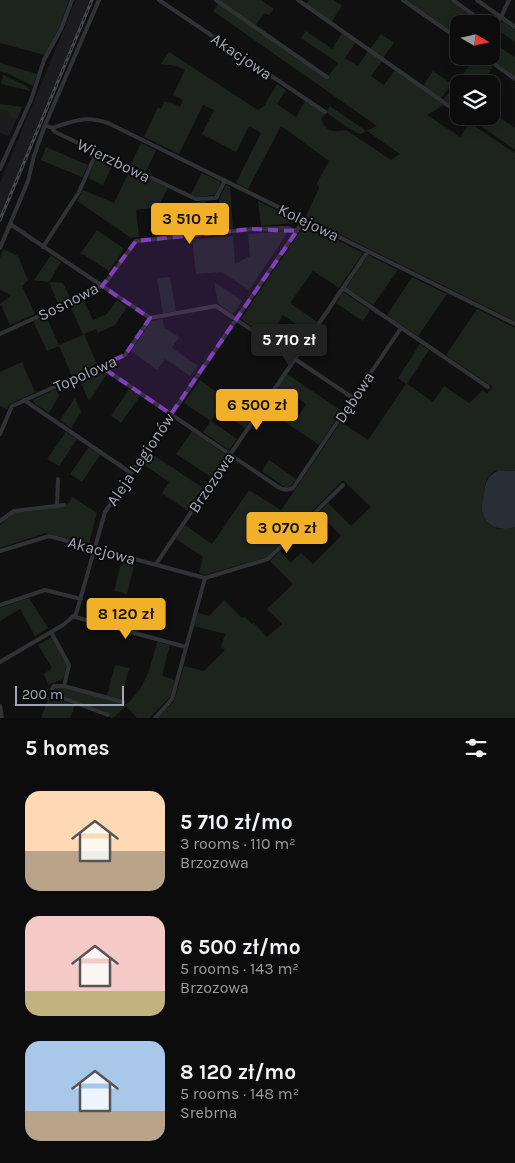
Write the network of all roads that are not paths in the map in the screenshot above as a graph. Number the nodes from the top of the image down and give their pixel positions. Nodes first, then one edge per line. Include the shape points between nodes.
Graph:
1 (72, 0) edge
2 (99, 0) edge
3 (159, 0) edge
4 (216, 0) edge
5 (298, 0) edge
6 (403, 0) edge
7 (453, 0) edge
8 (477, 0) edge
9 (508, 0) edge
10 (474, 15) edge
11 (501, 17) junction
12 (515, 27) edge
13 (450, 33) edge
14 (496, 65) edge
15 (327, 77) dead end
16 (515, 79) edge
17 (450, 107) edge
18 (325, 112) dead end
19 (45, 124) junction
20 (52, 128) junction
21 (97, 151) junction
22 (0, 169) edge
23 (225, 180) junction
24 (304, 220) junction
25 (10, 224) junction
26 (297, 231) junction
27 (43, 247) junction
28 (0, 248) edge
29 (368, 251) junction
30 (102, 286) junction
31 (344, 288) junction
32 (150, 318) junction
33 (235, 319) junction
34 (515, 324) edge
35 (401, 328) junction
36 (0, 334) edge
37 (295, 359) junction
38 (100, 366) junction
39 (488, 387) dead end
40 (353, 398) junction
41 (24, 400) junction
42 (171, 414) junction
43 (0, 434) edge
44 (230, 454) junction
45 (131, 473) junction
46 (58, 479) dead end
47 (343, 485) dead end
48 (57, 505) junction
49 (64, 505) dead end
50 (0, 521) edge
51 (94, 549) junction
52 (0, 551) edge
53 (156, 564) junction
54 (204, 578) junction
55 (81, 599) junction
56 (0, 605) edge
57 (75, 616) junction
58 (52, 632) junction
59 (186, 646) junction
60 (0, 662) edge
61 (64, 686) junction
62 (123, 702) dead end
63 (0, 706) edge
64 (108, 715) dead end
65 (2, 718) edge
66 (155, 718) edge

1 - 22 street
2 - 19 street
3 - 18 street, Akacjowa
4 - 15 street
5 - 17 street
6 - 13 street
7 - 10 street
8 - 11 street
9 - 11 street
11 - 12 street
14 - 16 street
19 - 20 street
19 - 25 street via 29,178
20 - 21 street, Wierzbowa
20 - 23 street, Kolejowa via 82,119 100,120
21 - 23 street, Wierzbowa via 196,199 216,198
21 - 27 street via 80,192
23 - 24 street, Kolejowa
24 - 26 street, Aleja Legionów
24 - 29 street, Kolejowa
25 - 27 street
25 - 28 street
26 - 30 street, Sosnowa via 287,228 252,229 136,241
26 - 33 street, Aleja Legionów
27 - 30 street
29 - 31 street, Brzozowa
29 - 34 street, Kolejowa
30 - 32 street
30 - 36 street, Sosnowa
31 - 35 street
31 - 37 street, Brzozowa
32 - 33 street via 216,306
32 - 38 street, Topolowa via 125,355
33 - 37 street
33 - 42 street, Aleja Legionów
35 - 39 street
35 - 40 street, Dębowa
37 - 40 street
37 - 44 street, Brzozowa
38 - 41 street, Topolowa
38 - 42 street
40 - 44 street, Dębowa via 293,488 278,487
41 - 43 street, Topolowa via 11,408
41 - 45 street
42 - 44 street
42 - 45 street, Aleja Legionów
44 - 53 street, Brzozowa
45 - 51 street, Aleja Legionów via 105,512
46 - 48 street
47 - 54 street via 268,559
48 - 49 street
48 - 50 street via 14,511
51 - 52 street, Akacjowa via 48,536
51 - 53 street, Akacjowa
51 - 55 street, Aleja Legionów
53 - 54 street, Akacjowa
54 - 59 street
55 - 56 street via 45,590
55 - 57 street, Aleja Legionów
57 - 58 street
57 - 59 street
58 - 60 street
58 - 61 street via 69,662
59 - 66 street via 172,699
61 - 62 street
61 - 64 street via 54,686 52,694
63 - 65 street

